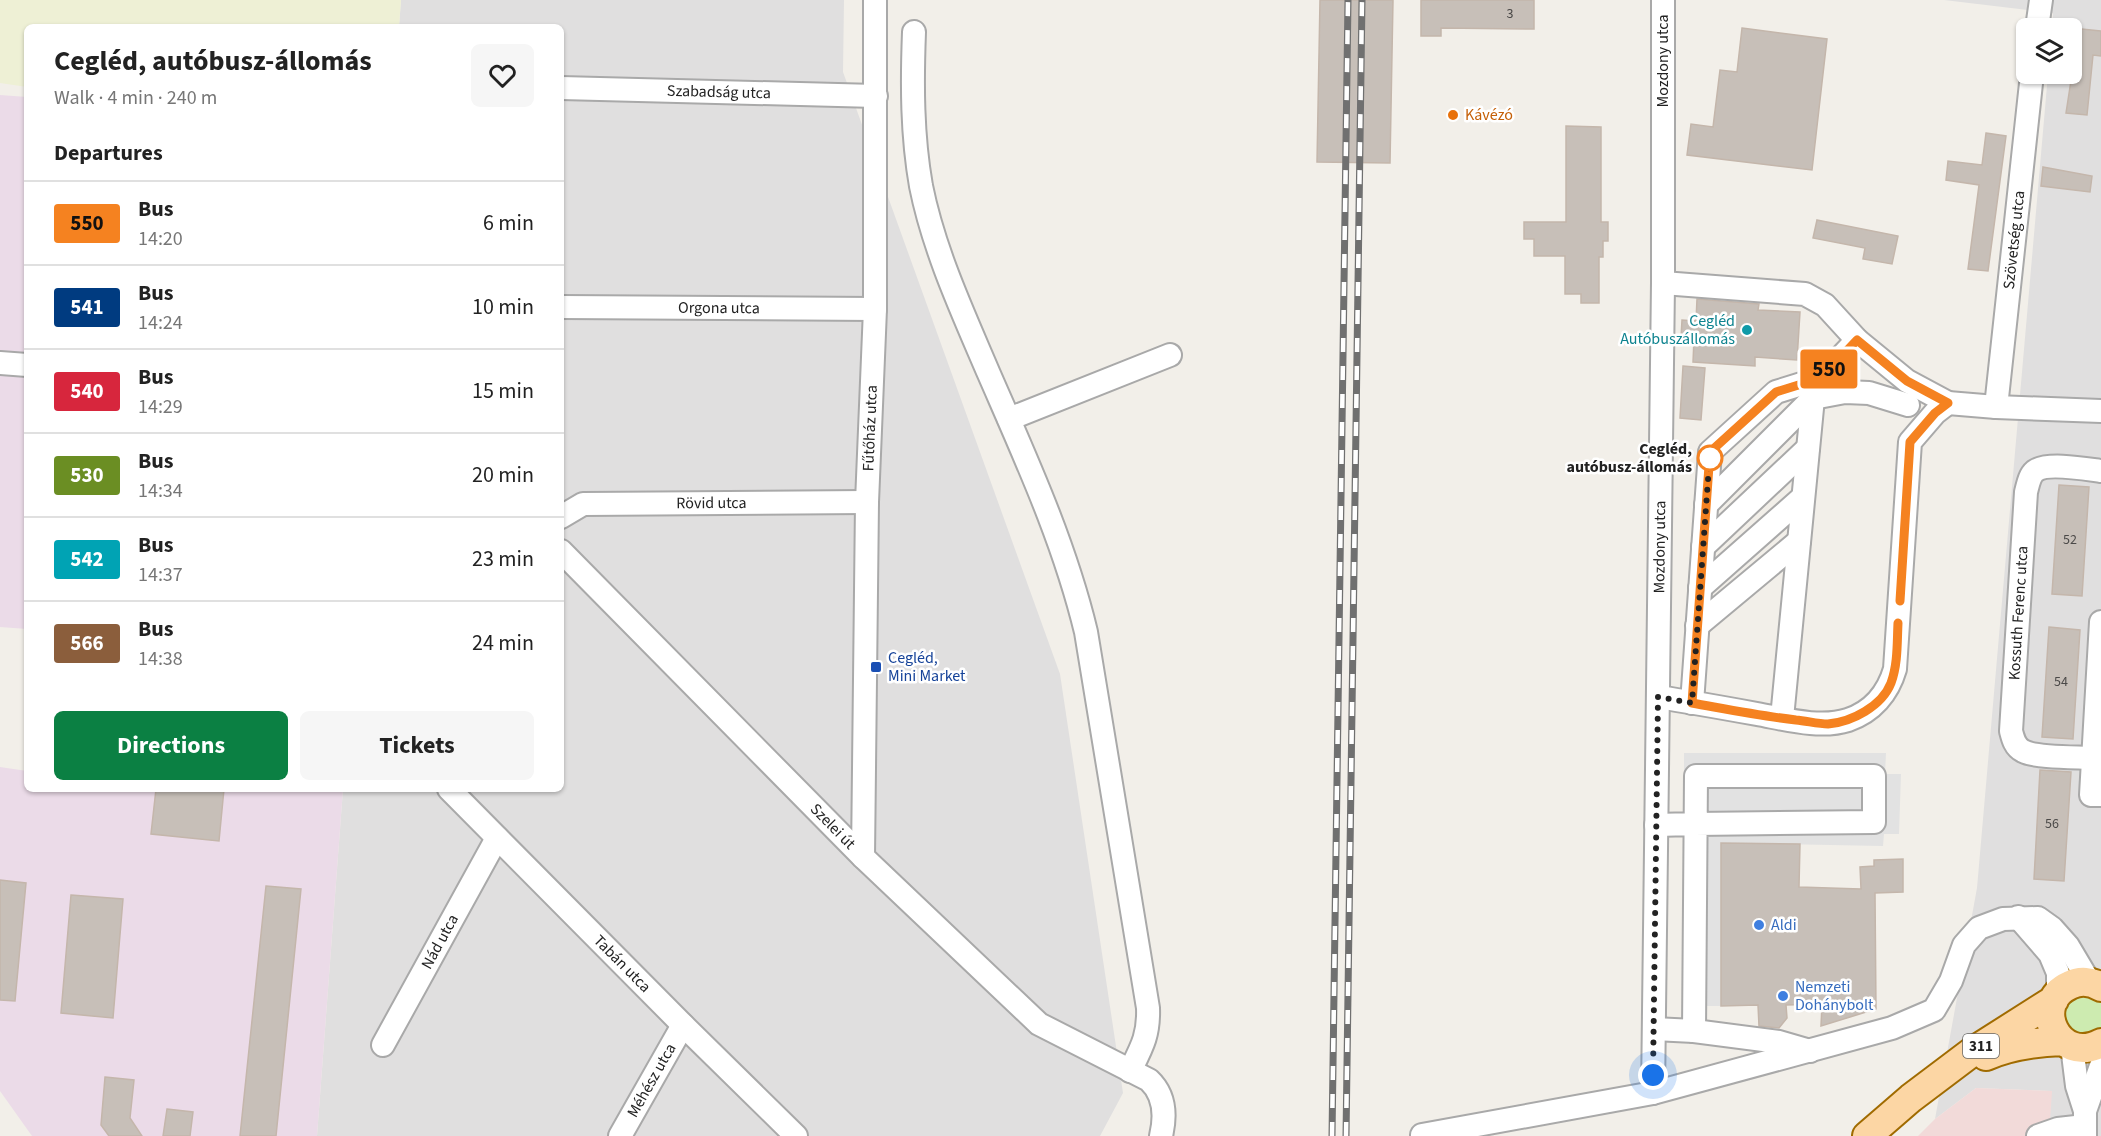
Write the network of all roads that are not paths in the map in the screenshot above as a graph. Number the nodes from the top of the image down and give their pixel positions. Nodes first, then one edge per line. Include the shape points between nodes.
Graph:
1 (875, 0) edge
2 (1663, 0) edge
3 (2041, 0) edge
4 (2038, 18) edge
5 (914, 32) dead end
6 (2031, 84) edge
7 (564, 88) edge
8 (876, 96) junction
9 (1663, 283) junction
10 (564, 307) edge
11 (875, 309) junction
12 (1857, 340) junction
13 (1170, 355) dead end
14 (0, 363) edge
15 (24, 365) edge
16 (1907, 381) junction
17 (1817, 388) junction
18 (1948, 403) junction
19 (1908, 405) junction
20 (1996, 407) junction
21 (2101, 411) edge
22 (1009, 419) junction
23 (1910, 442) junction
24 (1808, 448) junction
25 (2101, 471) edge
26 (1803, 497) junction
27 (867, 502) junction
28 (1706, 505) junction
29 (564, 515) edge
30 (1799, 541) junction
31 (1703, 547) junction
32 (564, 553) edge
33 (1700, 588) junction
34 (2101, 622) edge
35 (1697, 626) junction
36 (1658, 697) junction
37 (1692, 703) junction
38 (1782, 718) junction
39 (2093, 758) junction
40 (452, 792) edge
41 (2101, 795) edge
42 (1695, 824) junction
43 (1656, 825) junction
44 (497, 838) junction
45 (864, 857) junction
46 (2018, 917) junction
47 (2098, 985) edge
48 (2056, 997) junction
49 (683, 1025) junction
50 (1654, 1029) junction
51 (1694, 1031) junction
52 (2101, 1043) edge
53 (2067, 1044) junction
54 (383, 1045) dead end
55 (1810, 1051) junction
56 (2101, 1066) edge
57 (1130, 1071) junction
58 (1653, 1094) junction
59 (1911, 1098) junction
60 (2085, 1124) edge
61 (1422, 1135) edge
62 (620, 1136) edge
63 (796, 1136) edge
64 (1161, 1136) edge
65 (1867, 1136) edge
66 (2038, 1136) edge

1 - 8 street, Fűtőház utca
2 - 9 street, Mozdony utca
3 - 4 street
5 - 22 street via 912,111 917,162 928,212 964,318
6 - 20 street, Szövetség utca
7 - 8 street, Szabadság utca
8 - 11 street, Fűtőház utca
9 - 12 street via 1804,294 1825,305
9 - 36 street, Mozdony utca
10 - 11 street, Orgona utca
11 - 27 street, Fűtőház utca
12 - 16 street
12 - 17 street
13 - 22 street
14 - 15 street
16 - 18 street
16 - 19 street
17 - 19 street via 1869,393
17 - 24 street
17 - 28 street
17 - 28 street via 1776,392 1710,452
18 - 20 street
18 - 23 street
19 - 23 street
20 - 21 street
22 - 57 street via 1063,549 1090,651 1148,1008 1145,1041
23 - 38 street via 1895,669 1890,685 1866,711 1848,720 1828,724
24 - 26 street
24 - 31 street
25 - 39 street, Kossuth Ferenc utca via 2049,466 2031,476 2026,492 2011,731 2022,751
26 - 30 street
26 - 33 street
27 - 29 street, Rövid utca via 583,504
27 - 45 street, Fűtőház utca
28 - 31 street
30 - 35 street
30 - 38 street
31 - 33 street
32 - 45 street, Szelei út
33 - 35 street
34 - 39 street
35 - 37 street
36 - 37 street
36 - 43 street, Mozdony utca
37 - 38 street
39 - 41 street via 2091,795
40 - 44 street, Tabán utca
42 - 42 street via 1874,822 1874,777 1696,776
42 - 43 street
42 - 51 street
43 - 50 street, Mozdony utca
44 - 49 street, Tabán utca
44 - 54 street, Nád utca
45 - 57 street, Szelei út via 1039,1024
46 - 47 street via 2038,918 2052,928
46 - 48 street via 2050,954 2058,973
46 - 55 street via 1978,928 1964,945 1951,981 1934,1010 1892,1028
47 - 48 main road, 311 via 2073,984
48 - 53 main road via 2050,1012 2051,1024
48 - 59 main road, 311
49 - 62 street, Méhész utca
49 - 63 street, Tabán utca
50 - 51 street
50 - 58 street, Mozdony utca
51 - 55 street via 1779,1042
52 - 53 main road, 311 via 2086,1048
53 - 59 main road, 311 via 2024,1044 2001,1050
53 - 60 street
55 - 58 street
56 - 60 street
57 - 64 street, Szelei út via 1158,1089 1163,1104
58 - 61 street
59 - 65 main road, 311
60 - 66 street

